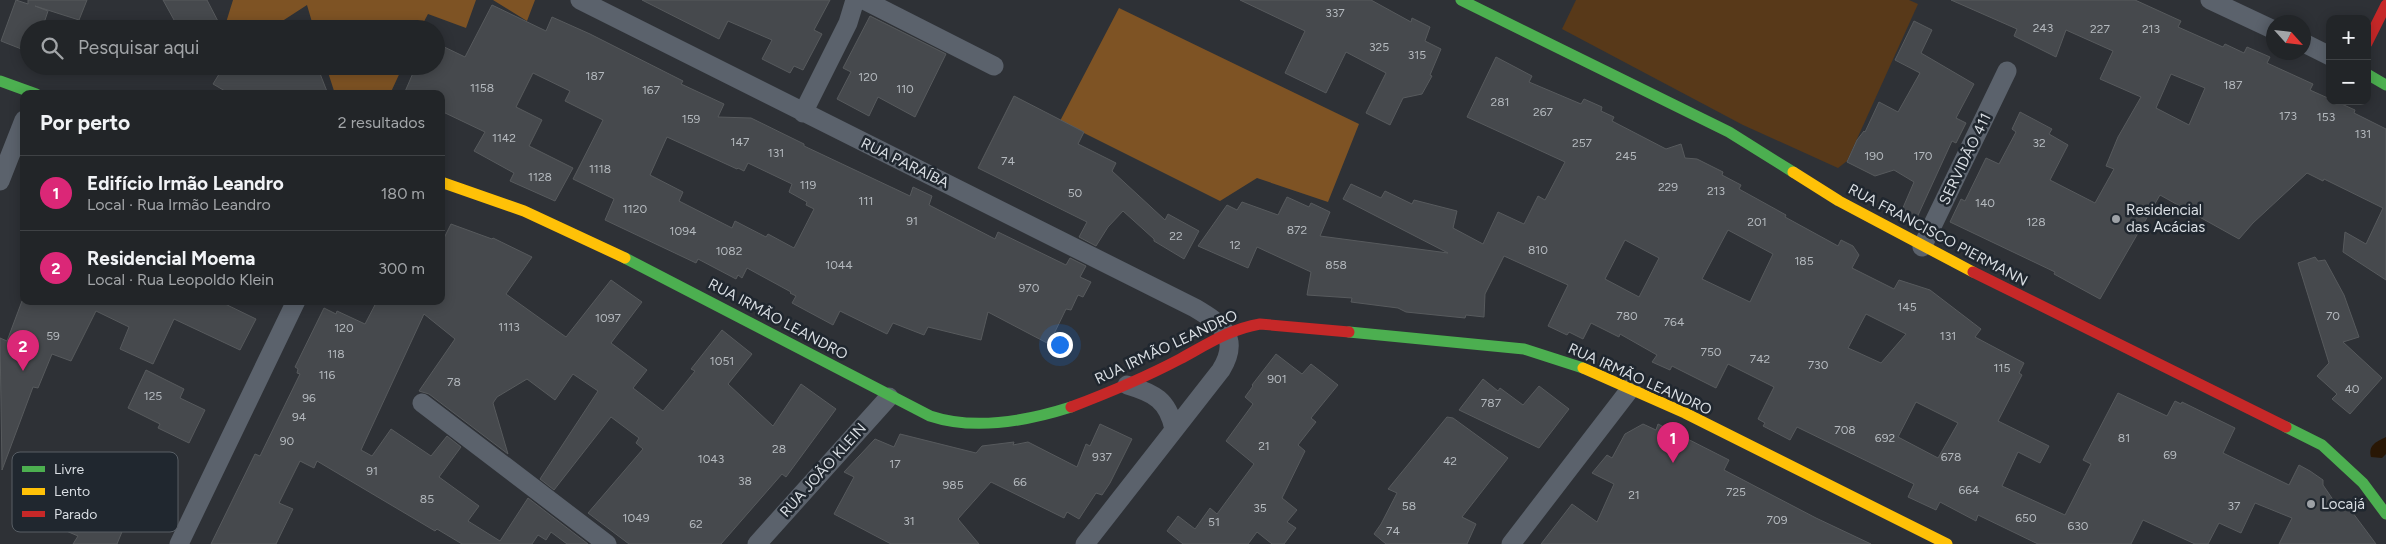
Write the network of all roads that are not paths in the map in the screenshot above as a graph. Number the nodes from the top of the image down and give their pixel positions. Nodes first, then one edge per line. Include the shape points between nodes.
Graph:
1 (580, 0) edge
2 (855, 0) edge
3 (864, 0) edge
4 (1461, 0) edge
5 (2210, 0) edge
6 (2386, 5) edge
7 (2266, 26) edge
8 (2371, 35) edge
9 (2311, 46) edge
10 (2326, 54) edge
11 (994, 66) dead end
12 (2008, 71) dead end
13 (2371, 76) edge
14 (0, 81) edge
15 (2386, 84) edge
16 (24, 90) edge
17 (803, 112) junction
18 (20, 130) edge
19 (0, 181) edge
20 (445, 183) edge
21 (1922, 247) junction
22 (294, 305) edge
23 (1227, 332) junction
24 (1127, 384) junction
25 (1632, 388) junction
26 (889, 396) junction
27 (422, 403) dead end
28 (1174, 429) junction
29 (2386, 514) edge
30 (179, 544) edge
31 (607, 544) edge
32 (757, 544) edge
33 (1085, 544) edge
34 (1512, 544) edge
35 (1947, 544) edge

1 - 17 street, RUA PARAÍBA
2 - 17 street via 848,22
3 - 11 street
4 - 21 street, RUA FRANCISCO PIERMANN via 1728,132 1839,201
5 - 7 street
6 - 8 street
9 - 10 street
12 - 21 street, SERVIDÃO 411
13 - 15 street
14 - 16 street
17 - 23 street, RUA PARAÍBA via 1195,308
18 - 19 street
20 - 26 street, RUA IRMÃO LEANDRO via 480,193 561,226 664,275
21 - 29 street, RUA FRANCISCO PIERMANN via 2322,445 2364,482
22 - 30 street
23 - 24 street, RUA IRMÃO LEANDRO via 1185,357
23 - 25 street, RUA IRMÃO LEANDRO via 1245,325 1260,324 1524,349 1571,362
23 - 28 street via 1230,344 1226,361
24 - 26 street, RUA IRMÃO LEANDRO via 1056,411 983,423 948,421
24 - 28 street via 1145,390 1164,404 1170,412
25 - 34 street
25 - 35 street, RUA IRMÃO LEANDRO
26 - 32 street, RUA JOÃO KLEIN
27 - 31 street
28 - 33 street

